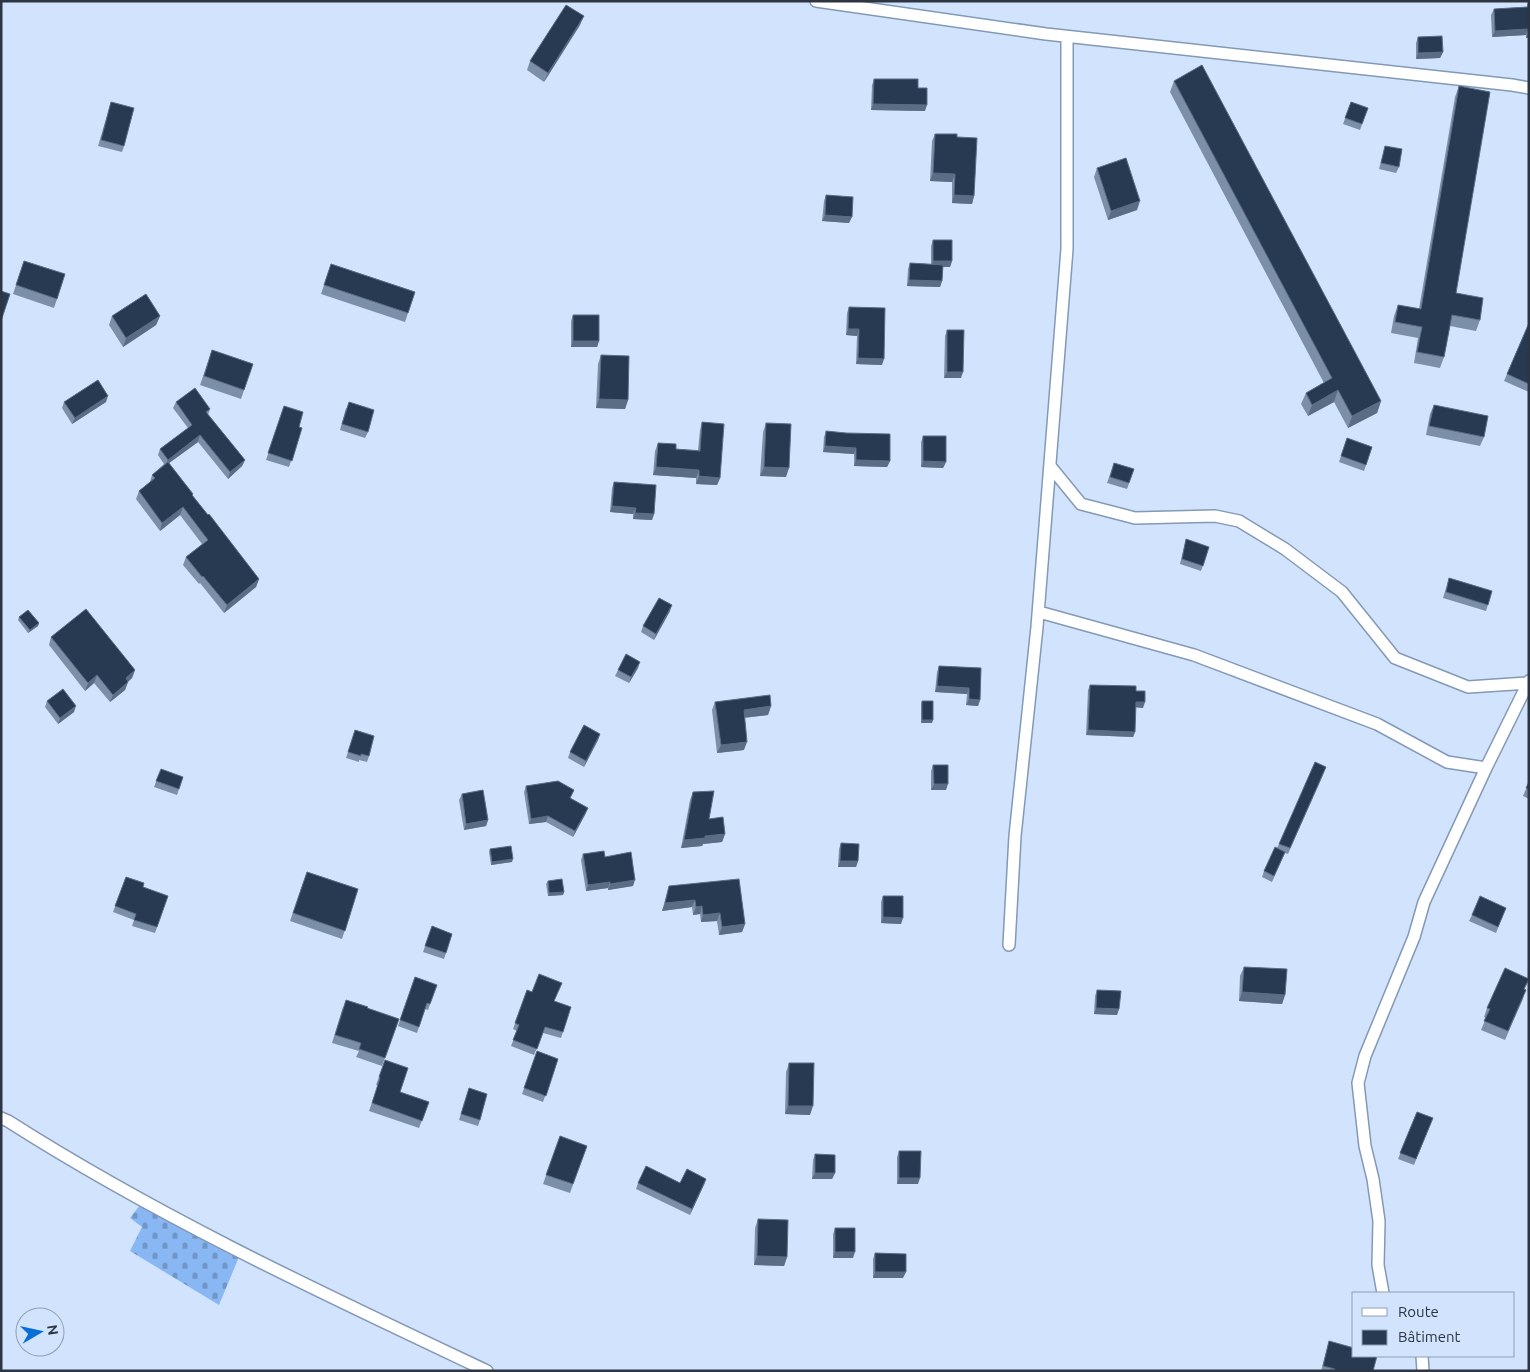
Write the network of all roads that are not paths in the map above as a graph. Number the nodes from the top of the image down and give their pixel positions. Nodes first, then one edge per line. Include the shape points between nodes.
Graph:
1 (816, 1) edge
2 (1066, 36) junction
3 (1529, 88) edge
4 (1050, 466) junction
5 (1038, 612) junction
6 (1528, 682) edge
7 (1486, 768) junction
8 (1009, 945) dead end
9 (1, 1118) edge
10 (1383, 1292) edge
11 (1422, 1357) edge
12 (486, 1371) edge
13 (1423, 1371) edge

1 - 2 street
2 - 3 street
2 - 4 street via 1067,249
4 - 5 street
4 - 6 street via 1081,504 1135,518 1215,516 1239,521 1285,549 1342,592 1395,658 1468,687
5 - 7 street via 1194,655 1377,724 1447,762
5 - 8 street via 1015,836
6 - 7 street
7 - 10 street via 1424,902 1414,936 1365,1056 1358,1083 1365,1146 1379,1221 1378,1265
9 - 12 street via 161,1211 340,1302
11 - 13 street

